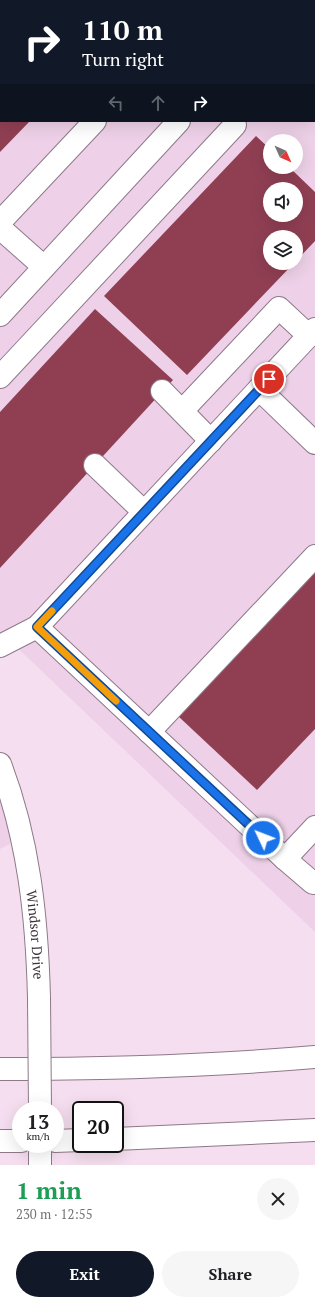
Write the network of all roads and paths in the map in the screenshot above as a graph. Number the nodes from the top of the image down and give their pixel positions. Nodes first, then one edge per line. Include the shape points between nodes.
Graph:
1 (94, 122) edge
2 (179, 122) edge
3 (235, 124) dead end
4 (0, 222) edge
5 (0, 228) edge
6 (44, 267) junction
7 (0, 315) edge
8 (312, 333) edge
9 (0, 377) edge
10 (259, 390) junction
11 (162, 392) dead end
12 (182, 411) junction
13 (311, 431) edge
14 (211, 441) junction
15 (95, 465) dead end
16 (144, 512) junction
17 (315, 556) edge
18 (37, 627) junction
19 (0, 646) edge
20 (149, 732) junction
21 (0, 764) edge
22 (315, 827) edge
23 (285, 859) junction
24 (315, 883) edge
25 (315, 1058) edge
26 (0, 1069) edge
27 (40, 1101) edge
28 (315, 1130) edge
29 (124, 1139) edge
30 (0, 1141) edge
31 (12, 1141) edge
32 (40, 1153) edge
33 (40, 1165) edge

1 - 4 main road
2 - 6 main road
3 - 9 main road
5 - 6 main road
6 - 7 main road
8 - 10 main road
8 - 12 main road via 279,308
10 - 13 main road
10 - 14 main road
11 - 12 main road
12 - 14 main road
14 - 16 main road
15 - 16 main road
16 - 18 main road
17 - 20 main road
18 - 19 main road
18 - 20 main road
20 - 23 main road
21 - 27 main road, Windsor Drive, bridge via 26,853 35,912
22 - 23 main road
23 - 24 main road
25 - 26 main road via 173,1066
28 - 29 main road
30 - 31 main road
32 - 33 main road

